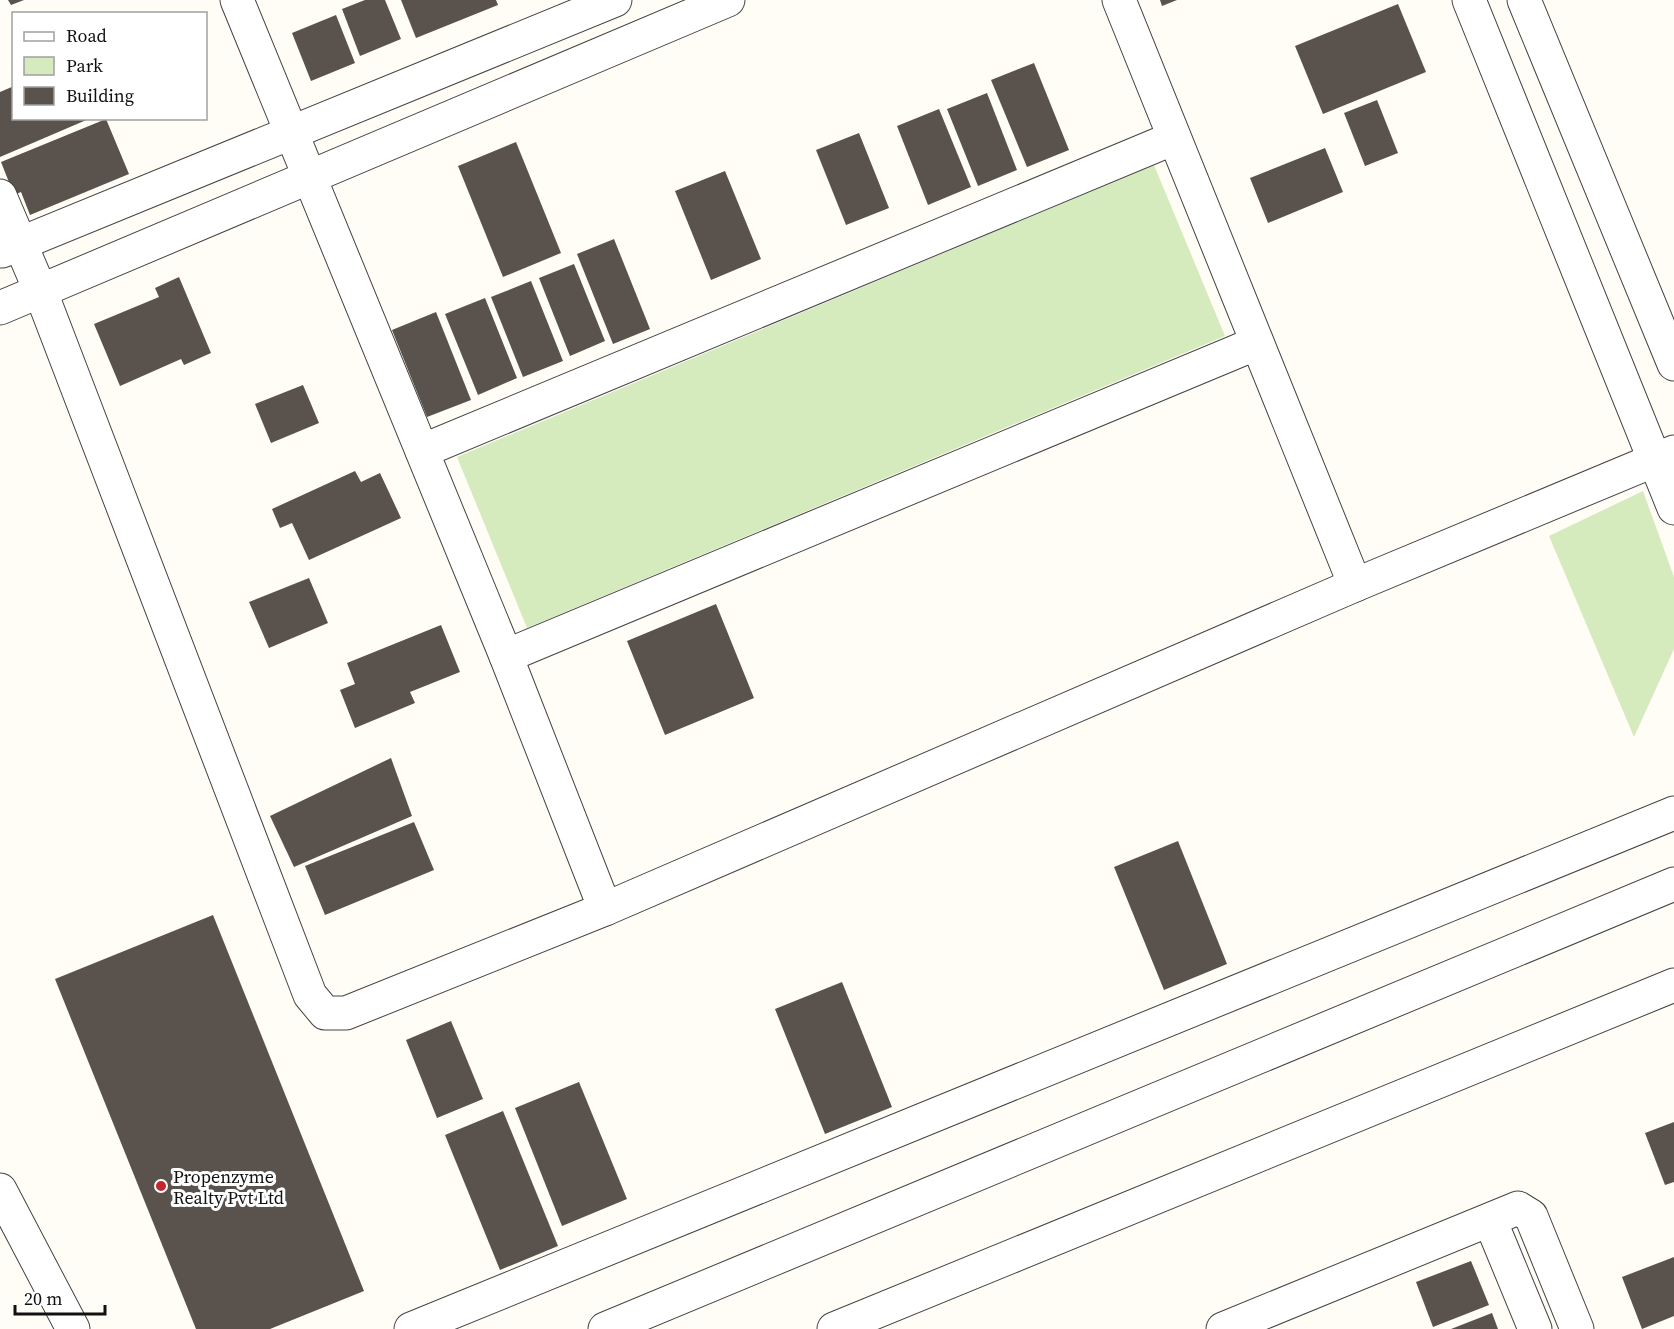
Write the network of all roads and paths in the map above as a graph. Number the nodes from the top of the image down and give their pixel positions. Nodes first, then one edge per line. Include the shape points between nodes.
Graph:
1 (237, 0) edge
2 (615, 0) edge
3 (728, 0) edge
4 (1119, 0) edge
5 (1469, 0) edge
6 (1524, 0) edge
7 (291, 132) junction
8 (1174, 138) junction
9 (309, 177) junction
10 (0, 196) edge
11 (10, 247) edge
12 (40, 290) junction
13 (0, 308) edge
14 (1257, 343) junction
15 (1674, 364) edge
16 (422, 451) junction
17 (1665, 457) edge
18 (1674, 508) edge
19 (1355, 585) junction
20 (506, 656) junction
21 (1674, 813) edge
22 (1674, 884) edge
23 (605, 909) junction
24 (1674, 985) edge
25 (0, 1190) edge
26 (1490, 1220) junction
27 (73, 1329) edge
28 (411, 1329) edge
29 (605, 1329) edge
30 (834, 1329) edge
31 (1223, 1329) edge
32 (1535, 1329) edge
33 (1577, 1329) edge

1 - 7 street
2 - 7 street
3 - 9 street
4 - 8 street
5 - 17 street
6 - 15 street
7 - 9 street
7 - 11 street
8 - 14 street
8 - 16 street
9 - 12 street
9 - 16 street
10 - 11 street
11 - 12 street
12 - 13 street
12 - 23 street via 310,995 325,1013 346,1012
14 - 19 street
14 - 20 street
16 - 20 street
17 - 18 street
17 - 19 street
19 - 23 street
20 - 23 street
21 - 28 street
22 - 29 street
24 - 30 street
25 - 27 street
26 - 31 street
26 - 32 street
26 - 33 street via 1518,1208 1531,1216

